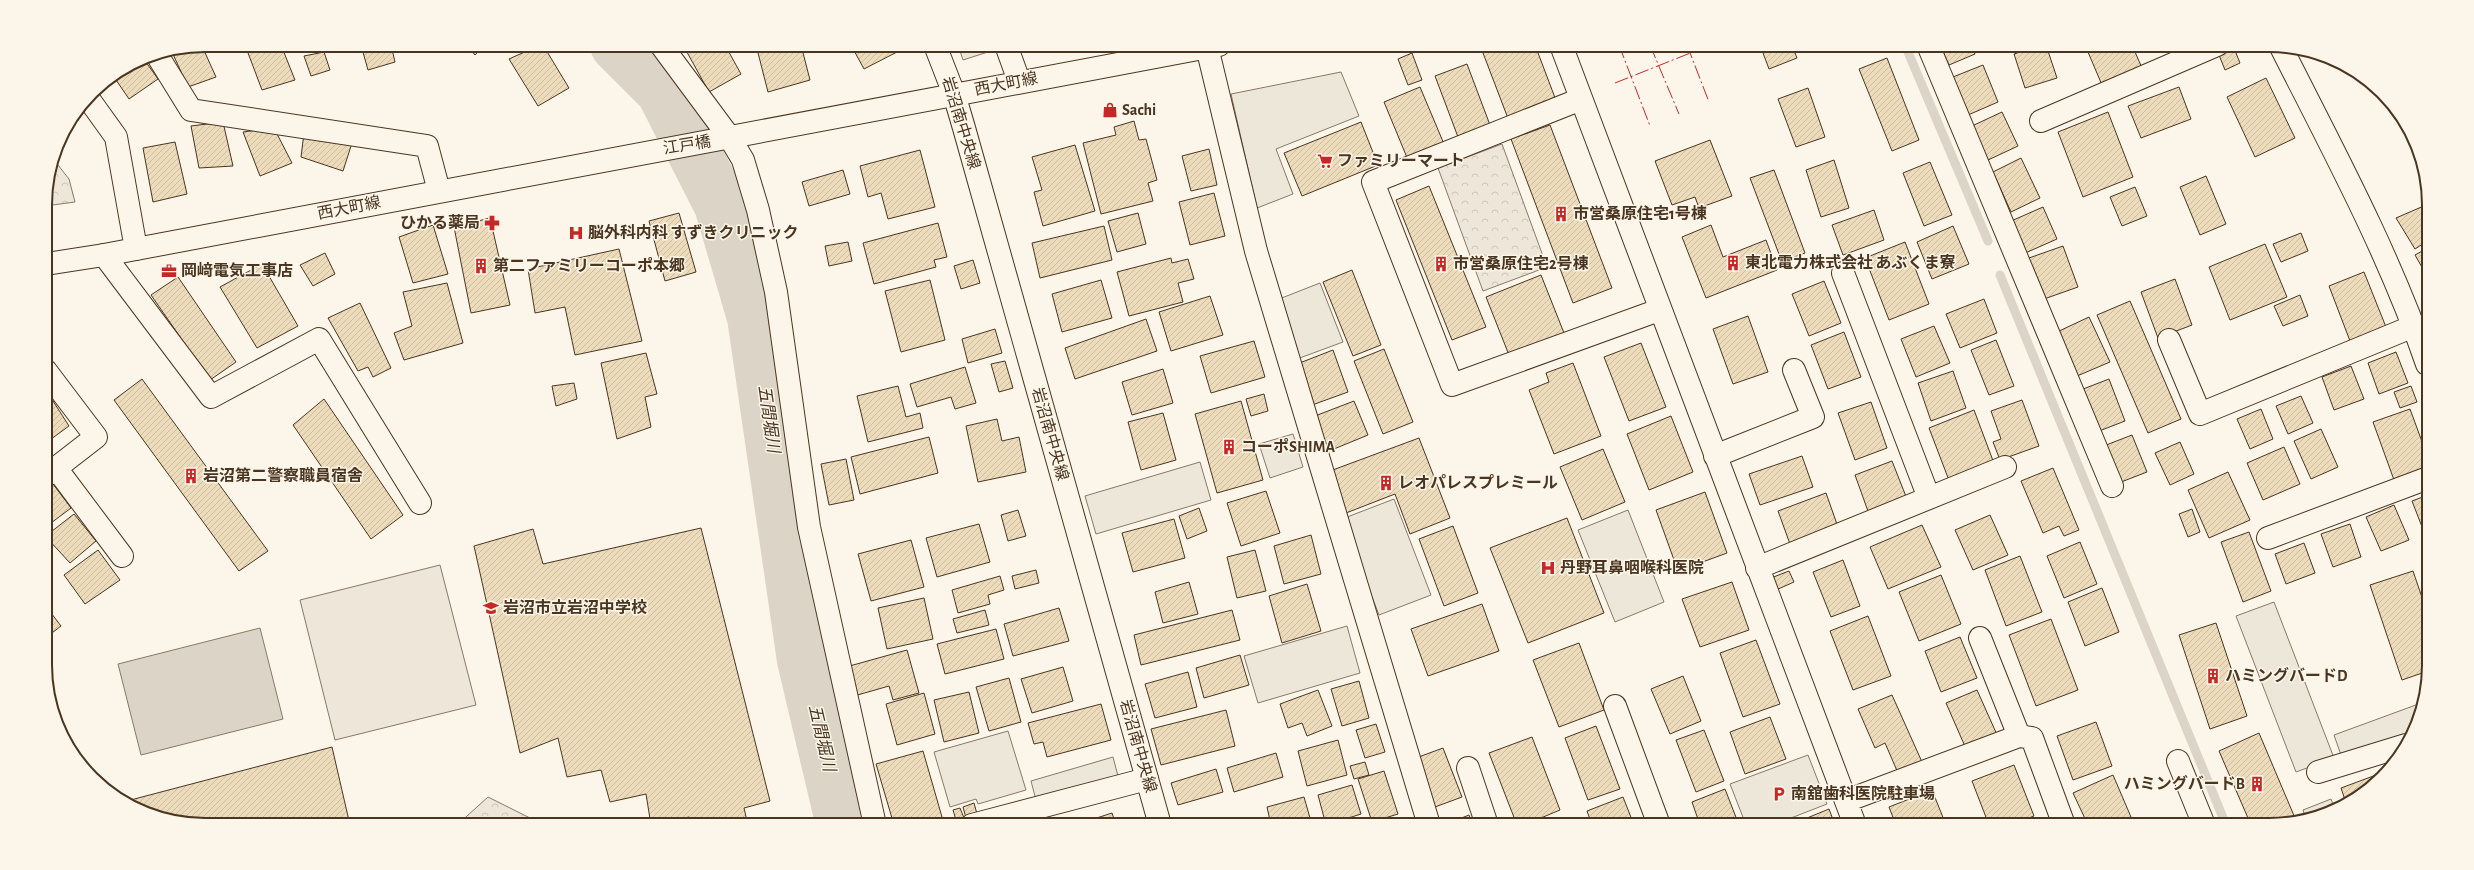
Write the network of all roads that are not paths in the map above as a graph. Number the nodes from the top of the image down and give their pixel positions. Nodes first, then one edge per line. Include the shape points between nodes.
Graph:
1 (666, 52) edge
2 (938, 52) edge
3 (1008, 52) edge
4 (1178, 52) edge
5 (1206, 52) edge
6 (1563, 52) edge
7 (1931, 52) edge
8 (2201, 52) edge
9 (2283, 52) edge
10 (159, 59) edge
11 (1019, 82) junction
12 (954, 94) junction
13 (1581, 99) junction
14 (91, 103) edge
15 (2040, 121) dead end
16 (726, 138) junction
17 (652, 150) joint
18 (439, 191) junction
19 (136, 249) junction
20 (104, 255) junction
21 (52, 263) edge
22 (1842, 273) dead end
23 (1659, 310) junction
24 (2414, 326) junction
25 (2169, 340) dead end
26 (2422, 349) edge
27 (1794, 370) dead end
28 (52, 379) edge
29 (1715, 456) junction
30 (2004, 467) dead end
31 (52, 471) edge
32 (2422, 480) edge
33 (2112, 486) dead end
34 (1929, 498) junction
35 (420, 503) dead end
36 (2268, 538) dead end
37 (122, 556) dead end
38 (1757, 568) junction
39 (1980, 638) dead end
40 (1615, 706) dead end
41 (2019, 736) junction
42 (2397, 748) edge
43 (2178, 761) dead end
44 (1468, 768) dead end
45 (2318, 772) dead end
46 (1147, 780) junction
47 (1846, 800) junction
48 (873, 818) edge
49 (999, 818) edge
50 (1158, 818) edge
51 (1427, 818) edge
52 (1485, 818) edge
53 (1656, 818) edge
54 (1852, 818) edge
55 (2061, 818) edge
56 (2201, 818) edge

1 - 16 street
2 - 12 street, 岩沼南中央線
3 - 11 street
4 - 11 street, 西大町線
5 - 51 street via 1256,251
6 - 13 street
7 - 33 street
8 - 15 street
9 - 24 street via 2371,225
10 - 18 street via 191,110 427,146
11 - 12 street, 西大町線
12 - 16 street, 西大町線
12 - 46 street, 岩沼南中央線
13 - 23 street
13 - 23 street via 1373,182 1452,385
14 - 19 street via 116,137
16 - 17 street, 江戸橋
16 - 48 street via 743,160 756,203 776,292 809,527
17 - 18 street, 西大町線
18 - 19 street, 西大町線
19 - 20 street, 西大町線
20 - 21 street, 西大町線
20 - 35 street via 211,397 319,339
22 - 34 street
23 - 29 street
24 - 25 street via 2200,414
24 - 26 street
27 - 29 street via 1813,417
28 - 31 street via 96,437
29 - 38 street
30 - 34 street
31 - 37 street
32 - 36 street
34 - 38 street
38 - 47 street
39 - 41 street
40 - 53 street
41 - 47 street
41 - 55 street via 2032,738
42 - 45 street
43 - 56 street
44 - 52 street
46 - 49 street
46 - 50 street, 岩沼南中央線
47 - 54 street

